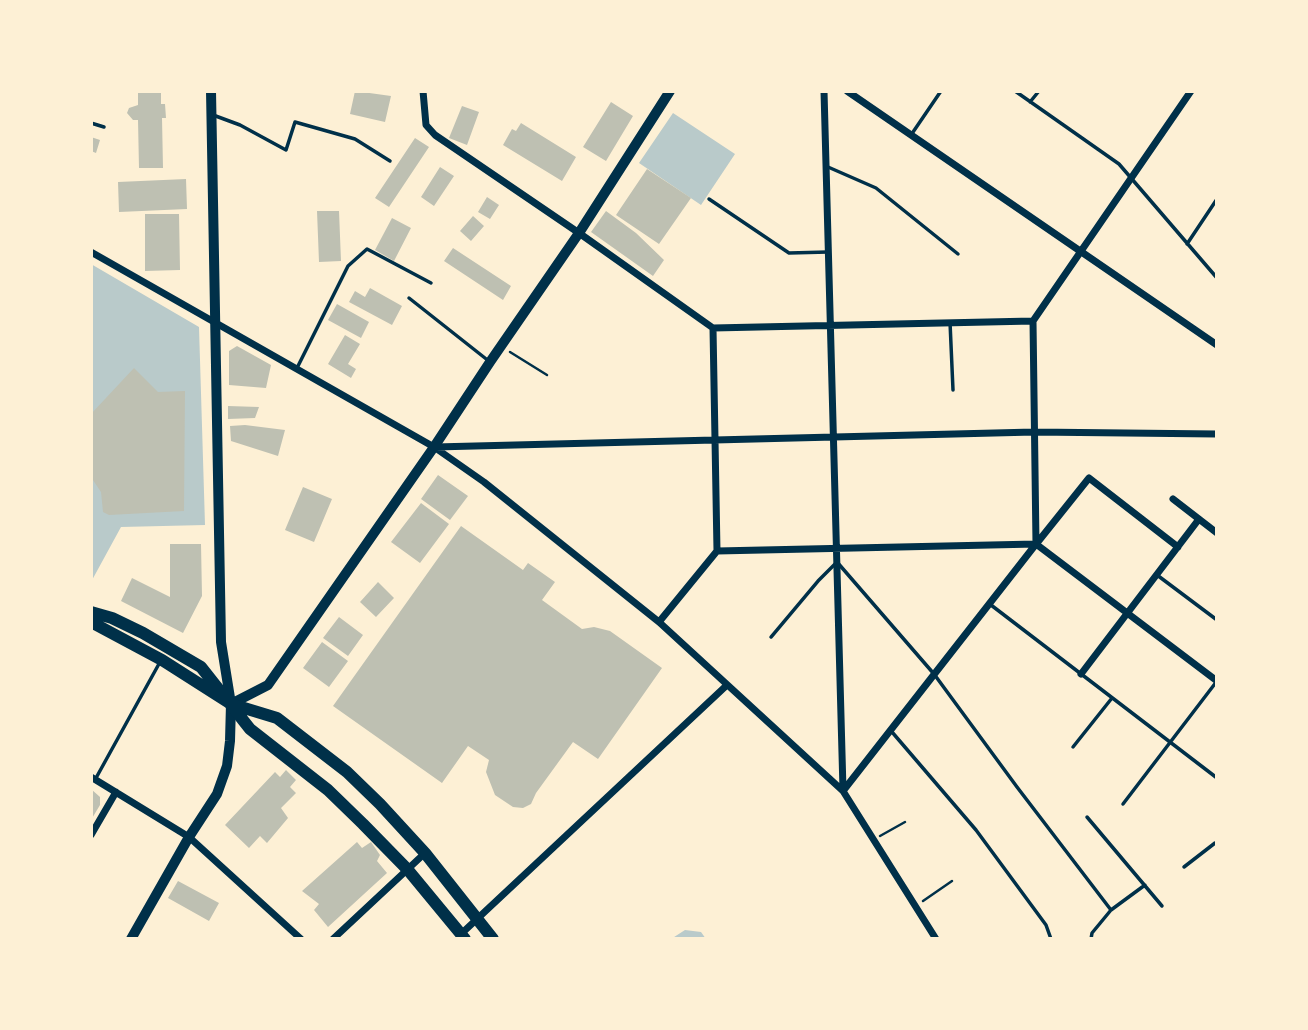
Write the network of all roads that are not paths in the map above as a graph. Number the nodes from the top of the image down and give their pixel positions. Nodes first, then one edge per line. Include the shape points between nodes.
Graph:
1 (211, 91) edge
2 (423, 91) edge
3 (670, 91) edge
4 (824, 91) edge
5 (847, 91) edge
6 (941, 91) edge
7 (1015, 91) edge
8 (1039, 91) edge
9 (1191, 91) edge
10 (1030, 102) junction
11 (211, 114) junction
12 (91, 122) edge
13 (104, 127) dead end
14 (911, 135) junction
15 (390, 161) dead end
16 (826, 167) junction
17 (1131, 177) junction
18 (709, 199) dead end
19 (1217, 199) edge
20 (579, 233) junction
21 (1187, 244) junction
22 (1082, 251) junction
23 (91, 252) edge
24 (828, 252) junction
25 (958, 254) dead end
26 (1217, 278) edge
27 (430, 283) dead end
28 (410, 298) dead end
29 (1033, 321) junction
30 (950, 322) junction
31 (215, 323) junction
32 (831, 325) junction
33 (713, 328) junction
34 (1217, 345) edge
35 (490, 362) junction
36 (297, 368) junction
37 (953, 390) dead end
38 (1034, 432) junction
39 (1217, 434) edge
40 (834, 437) junction
41 (715, 440) junction
42 (434, 447) junction
43 (1173, 499) dead end
44 (1199, 519) junction
45 (1217, 533) edge
46 (1036, 544) junction
47 (1178, 547) junction
48 (837, 549) junction
49 (717, 551) junction
50 (837, 562) junction
51 (1157, 575) junction
52 (991, 604) junction
53 (91, 612) edge
54 (1128, 613) junction
55 (1217, 620) edge
56 (91, 622) edge
57 (659, 622) junction
58 (771, 637) dead end
59 (162, 660) junction
60 (934, 674) junction
61 (1081, 674) junction
62 (1217, 681) edge
63 (727, 685) junction
64 (1112, 698) junction
65 (230, 704) junction
66 (891, 730) junction
67 (1170, 742) junction
68 (1073, 747) dead end
69 (1217, 778) edge
70 (93, 779) edge
71 (843, 791) junction
72 (116, 792) junction
73 (1123, 804) dead end
74 (1087, 817) dead end
75 (91, 835) edge
76 (189, 837) junction
77 (1217, 845) edge
78 (425, 853) junction
79 (1184, 867) dead end
80 (408, 870) junction
81 (1145, 885) junction
82 (1162, 906) dead end
83 (1111, 910) junction
84 (477, 918) junction
85 (463, 936) edge
86 (131, 939) edge
87 (301, 939) edge
88 (333, 939) edge
89 (493, 939) edge
90 (936, 939) edge
91 (1051, 939) edge
92 (1091, 939) edge

1 - 11 street
2 - 20 street via 426,125 435,135
3 - 20 street
4 - 16 street
5 - 14 street
6 - 14 lane
7 - 10 lane
8 - 10 lane
9 - 17 street
10 - 17 lane
11 - 15 lane via 286,150 295,122 355,139
11 - 31 street
12 - 13 lane
14 - 22 street
16 - 24 street
16 - 25 lane via 876,188
17 - 21 lane
17 - 22 street
18 - 24 lane via 789,253
19 - 21 lane
20 - 33 street
20 - 35 street
21 - 26 lane
22 - 29 street
22 - 34 street
23 - 31 street
24 - 32 street
27 - 36 lane via 367,249 348,266
28 - 35 lane
29 - 30 street
29 - 38 street
30 - 32 street
30 - 37 lane
31 - 36 street
31 - 65 street via 221,642
32 - 33 street
32 - 40 street
33 - 41 street
35 - 42 street
36 - 42 street
38 - 39 street
38 - 40 street
38 - 46 street
40 - 41 street
40 - 48 street
41 - 42 street
41 - 49 street
42 - 57 street via 484,481
42 - 65 street via 268,684
43 - 44 street
44 - 45 street
44 - 47 street
46 - 47 street via 1089,478
46 - 48 street
46 - 52 street
46 - 54 street
47 - 51 street
48 - 49 street
48 - 50 street
49 - 57 street
50 - 58 lane
50 - 60 lane
50 - 71 street
51 - 54 street
51 - 55 lane
52 - 60 street
52 - 61 lane
53 - 65 main road via 143,633 201,667
54 - 61 street
54 - 62 street
56 - 59 main road
57 - 63 street
59 - 65 main road
59 - 70 lane
60 - 66 street
60 - 83 lane
61 - 64 lane
62 - 67 lane
63 - 71 street
63 - 84 street
64 - 67 lane
64 - 68 lane
65 - 76 street via 228,766 217,794
65 - 78 main road via 276,718 337,764
65 - 80 main road via 250,729 328,790
66 - 71 street
66 - 91 lane via 976,830 1046,925
67 - 69 lane
67 - 73 lane
70 - 72 street
71 - 90 street
72 - 75 street
72 - 76 street
74 - 81 lane
76 - 86 street
76 - 87 street
77 - 79 lane
78 - 80 street
78 - 84 main road
80 - 85 main road
80 - 88 street
81 - 82 lane
81 - 83 lane
83 - 92 lane
84 - 85 street
84 - 89 main road

